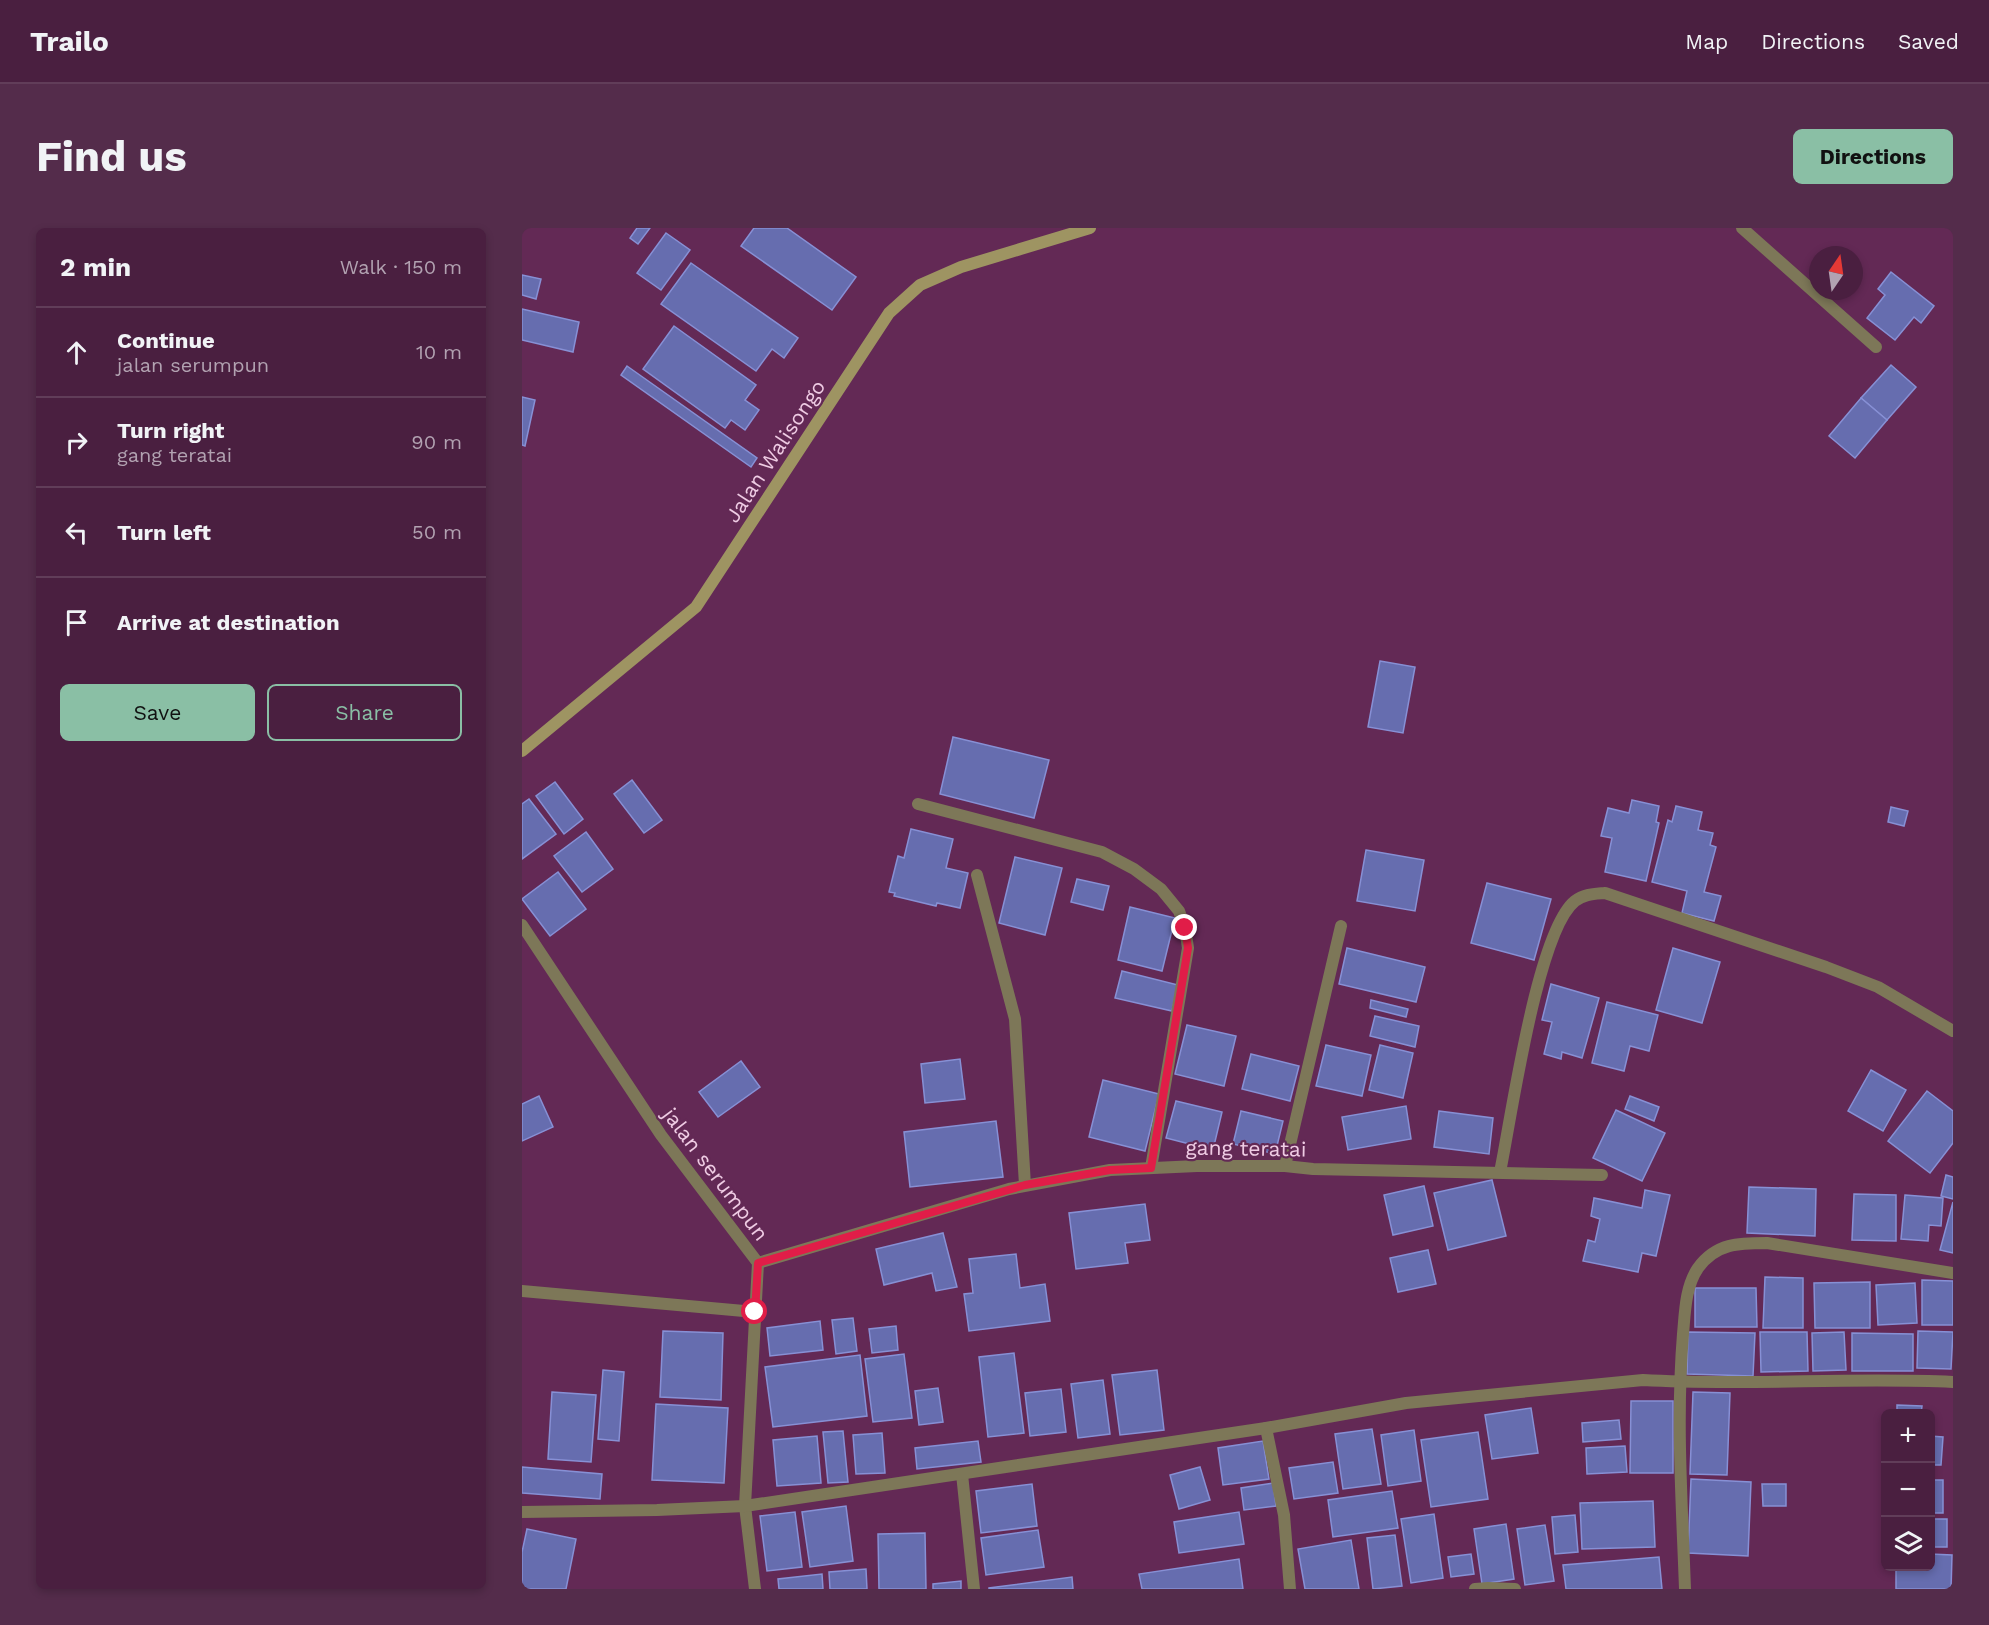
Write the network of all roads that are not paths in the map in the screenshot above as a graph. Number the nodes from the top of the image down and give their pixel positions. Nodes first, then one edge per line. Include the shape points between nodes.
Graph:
1 (1090, 228) edge
2 (1742, 228) edge
3 (1876, 347) dead end
4 (522, 751) edge
5 (918, 804) dead end
6 (977, 875) dead end
7 (522, 925) edge
8 (1341, 926) dead end
9 (1953, 1031) edge
10 (1285, 1166) junction
11 (1151, 1168) junction
12 (1500, 1172) junction
13 (1602, 1175) dead end
14 (1025, 1185) junction
15 (758, 1263) junction
16 (1953, 1273) edge
17 (522, 1291) edge
18 (755, 1312) junction
19 (1679, 1382) junction
20 (1953, 1382) edge
21 (1266, 1428) junction
22 (962, 1474) junction
23 (745, 1506) junction
24 (522, 1512) edge
25 (755, 1589) edge
26 (974, 1589) edge
27 (1290, 1589) edge
28 (1475, 1589) edge
29 (1515, 1589) edge
30 (1685, 1589) edge

1 - 4 street, Jalan Walisongo via 961,267 920,285 889,313 696,607
2 - 3 street
5 - 11 street via 1102,852 1161,889 1179,911 1188,948
6 - 14 street via 1015,1019
7 - 15 street, jalan serumpun via 661,1135
8 - 10 street
9 - 12 street via 1878,987 1826,967 1605,893 1586,894 1573,902 1560,922 1533,999
10 - 11 street, gang teratai
10 - 12 street, gang teratai
11 - 14 street, gang teratai via 1110,1170
12 - 13 street, gang teratai
14 - 15 street, gang teratai
15 - 18 street, jalan serumpun
16 - 19 street via 1767,1243 1738,1243 1714,1251 1697,1269 1686,1297
17 - 18 street
18 - 23 street, jalan serumpun
19 - 20 street
19 - 21 street via 1643,1380 1406,1403
19 - 30 street
21 - 22 street
21 - 27 street via 1284,1515
22 - 23 street
22 - 26 street
23 - 24 street
23 - 25 street, jalan serumpun
28 - 29 street

